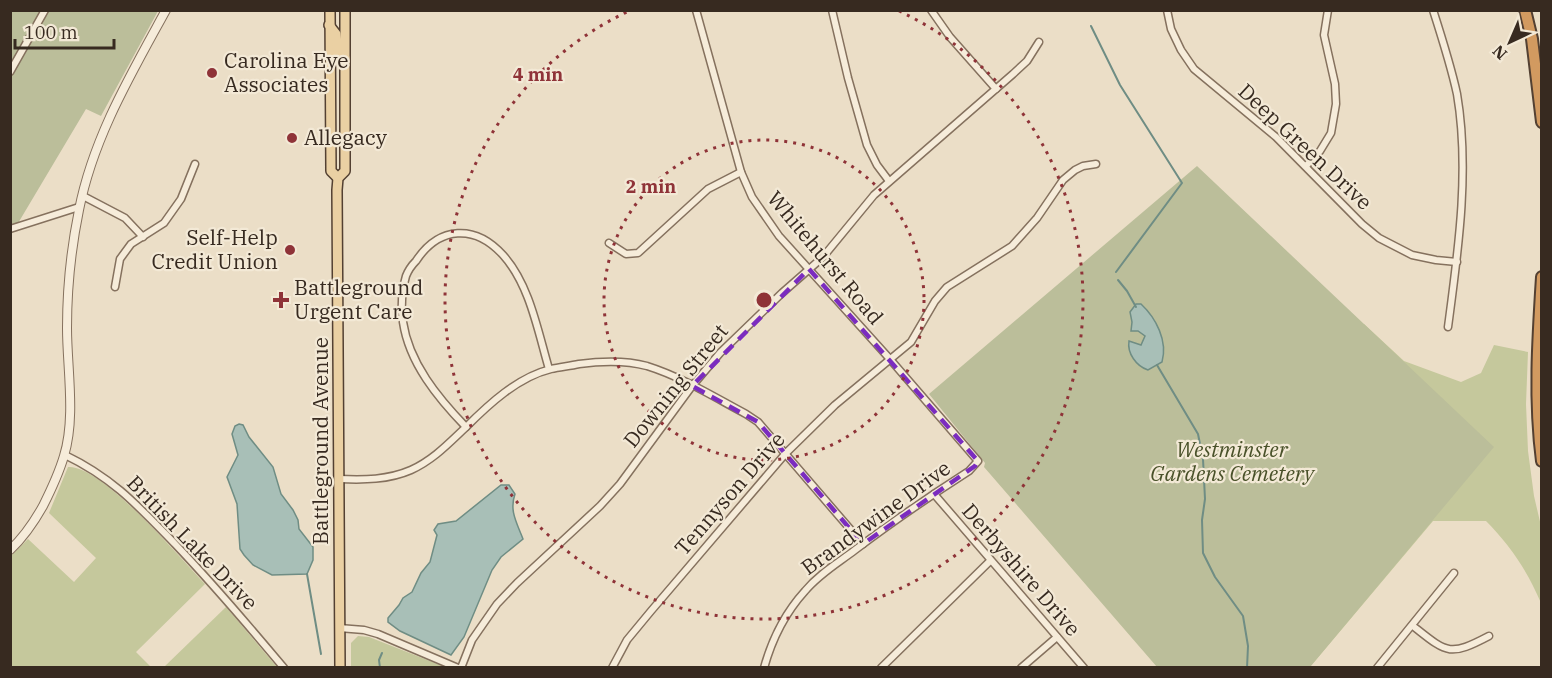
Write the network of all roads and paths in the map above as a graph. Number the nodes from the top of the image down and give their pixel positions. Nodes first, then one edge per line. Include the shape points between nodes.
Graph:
1 (45, 10) edge
2 (166, 10) edge
3 (330, 10) edge
4 (345, 10) edge
5 (696, 10) edge
6 (832, 10) edge
7 (932, 10) edge
8 (1167, 10) edge
9 (1328, 10) edge
10 (1433, 10) edge
11 (1518, 10) edge
12 (1526, 10) edge
13 (329, 25) junction
14 (1039, 42) dead end
15 (345, 58) junction
16 (10, 72) edge
17 (996, 89) junction
18 (1539, 101) junction
19 (1542, 122) edge
20 (195, 164) dead end
21 (1096, 164) dead end
22 (1306, 166) junction
23 (741, 172) junction
24 (338, 178) junction
25 (890, 181) junction
26 (82, 196) junction
27 (79, 207) junction
28 (10, 229) edge
29 (143, 237) junction
30 (609, 243) dead end
31 (1457, 262) junction
32 (809, 269) junction
33 (1542, 278) edge
34 (115, 287) dead end
35 (1448, 327) dead end
36 (889, 358) junction
37 (549, 369) junction
38 (692, 386) junction
39 (466, 427) junction
40 (786, 453) junction
41 (65, 455) junction
42 (978, 461) joint
43 (1542, 461) edge
44 (339, 479) junction
45 (934, 494) junction
46 (863, 544) junction
47 (10, 550) edge
48 (990, 561) junction
49 (1454, 573) dead end
50 (1413, 626) junction
51 (339, 628) junction
52 (1489, 636) dead end
53 (1057, 637) junction
54 (284, 668) edge
55 (340, 668) edge
56 (459, 668) edge
57 (612, 668) edge
58 (764, 668) edge
59 (881, 668) edge
60 (1021, 668) edge
61 (1084, 668) edge
62 (1377, 668) edge

1 - 16 street
2 - 26 street via 107,122
3 - 13 main road, Battleground Avenue
4 - 15 main road, Battleground Avenue
5 - 23 street, Whitehurst Road
6 - 25 street via 867,145
7 - 17 street via 950,37
8 - 22 street, Deep Green Drive via 1171,29 1194,69
9 - 22 street via 1324,35 1336,104 1331,133
10 - 31 street via 1457,96 1462,158
11 - 18 highway
12 - 18 highway
13 - 15 main road via 336,34 338,55
13 - 24 main road, Battleground Avenue via 331,171
14 - 17 street, Downing Street via 1027,61
15 - 24 main road, Battleground Avenue via 345,171
17 - 25 street, Downing Street
18 - 19 highway
20 - 29 street via 181,199 164,224
21 - 36 street, Tennyson Drive via 1083,166 1063,180 1012,246 947,286 911,342
22 - 31 street, Deep Green Drive via 1379,238 1412,255
23 - 30 street via 708,189 638,253 626,254
23 - 32 street, Whitehurst Road via 762,214
24 - 44 main road, Battleground Avenue
25 - 32 street, Downing Street
26 - 27 street
26 - 29 street via 125,218
27 - 28 street
27 - 41 street via 69,286
29 - 34 street via 131,244 120,259
31 - 35 street
32 - 36 street, Whitehurst Road
32 - 38 street, Downing Street via 720,353
33 - 43 highway via 1537,379
36 - 40 street, Tennyson Drive
36 - 42 street, Whitehurst Road
37 - 38 street via 597,362 627,363 646,366
37 - 39 street via 503,394
37 - 39 street via 526,295 504,256 491,243 474,235 453,232 434,240 406,275 404,322 420,367 435,392
38 - 40 street via 758,422
38 - 56 street, Downing Street via 620,484 497,604 472,640
39 - 44 street via 437,454 410,470 380,478
40 - 46 street
40 - 57 street, Tennyson Drive via 627,640
41 - 47 street via 33,523
41 - 54 street, British Lake Drive via 130,498 216,587
42 - 45 street, Brandywine Drive
44 - 51 main road, Battleground Avenue
45 - 46 street, Brandywine Drive
45 - 48 street, Derbyshire Drive
46 - 58 street, Brandywine Drive via 819,577 798,599 776,634
48 - 53 street, Derbyshire Drive
48 - 59 street
49 - 50 street
50 - 52 street via 1446,650 1458,650
50 - 62 street
51 - 55 main road, Battleground Avenue
51 - 56 street, Downing Street via 378,634
53 - 60 street
53 - 61 street, Derbyshire Drive

